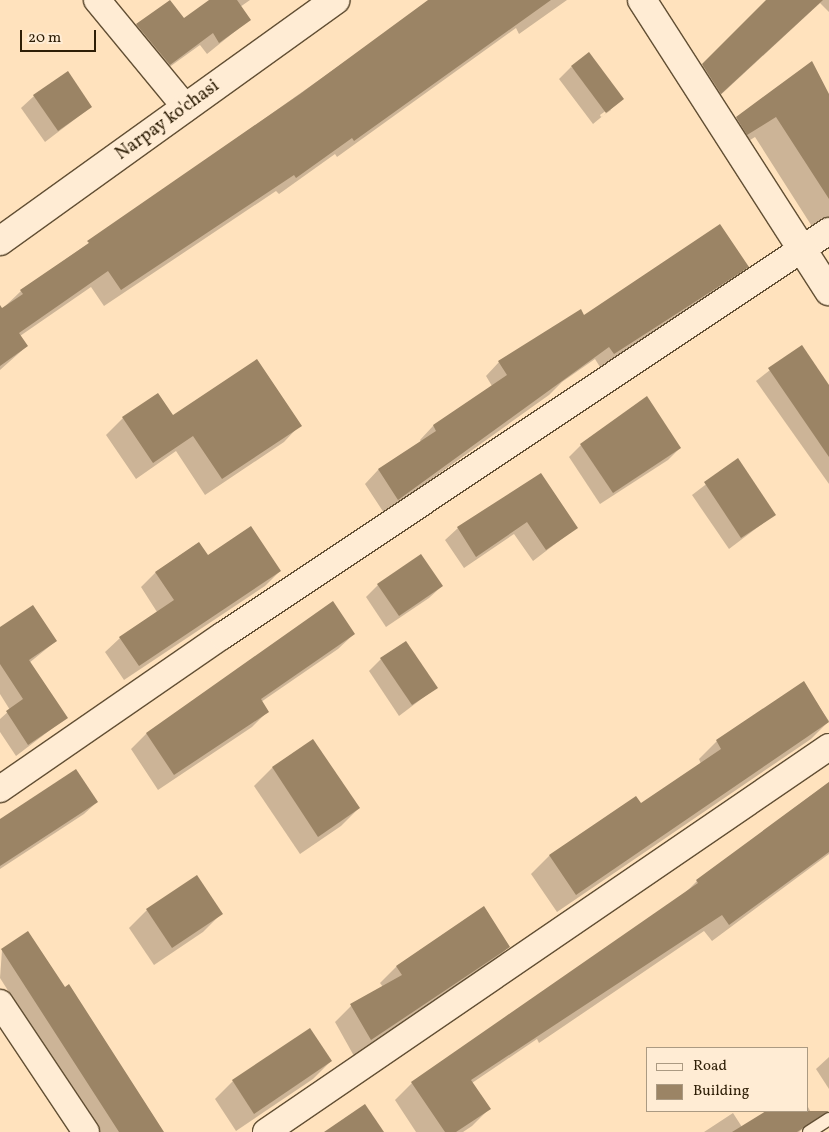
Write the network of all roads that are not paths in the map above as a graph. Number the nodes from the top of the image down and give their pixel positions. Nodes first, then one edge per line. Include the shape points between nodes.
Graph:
1 (97, 0) edge
2 (336, 0) edge
3 (642, 0) edge
4 (186, 108) junction
5 (829, 231) edge
6 (0, 241) edge
7 (801, 249) junction
8 (829, 291) edge
9 (829, 747) edge
10 (0, 789) edge
11 (0, 1003) edge
12 (829, 1119) edge
13 (86, 1132) edge
14 (266, 1132) edge
15 (809, 1132) edge

1 - 4 street
2 - 4 main road, Narpay ko'chasi
3 - 7 main road
4 - 6 main road, Narpay ko'chasi
5 - 7 street
7 - 8 main road
7 - 10 street via 222,636
9 - 14 street
11 - 13 street
12 - 15 lane

